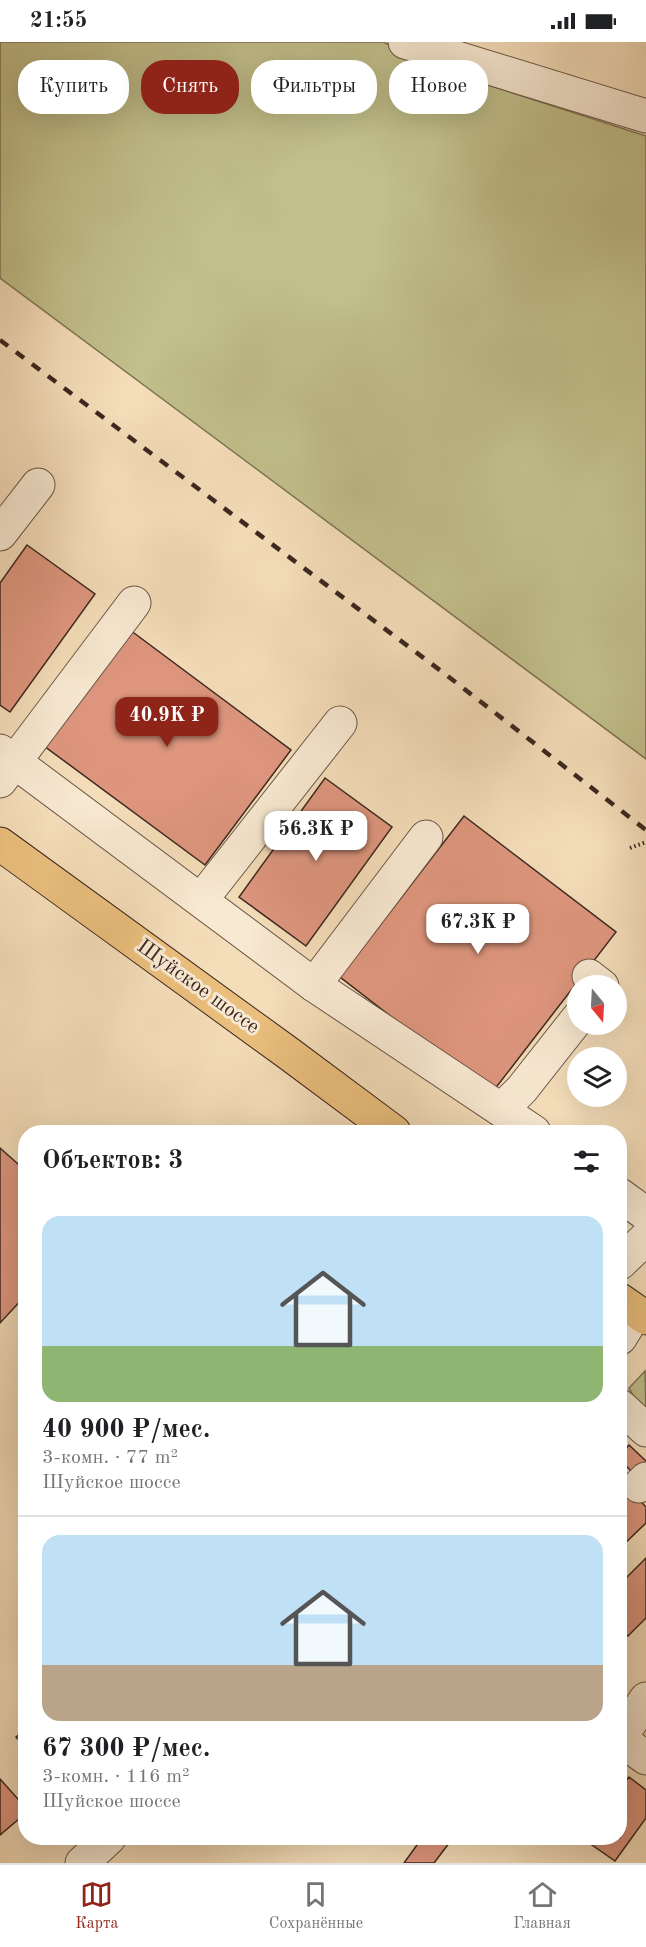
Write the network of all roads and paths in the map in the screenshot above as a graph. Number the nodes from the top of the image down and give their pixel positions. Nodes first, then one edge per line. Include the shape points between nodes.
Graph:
1 (405, 42) edge
2 (646, 116) edge
3 (38, 485) dead end
4 (0, 534) edge
5 (134, 603) dead end
6 (340, 723) dead end
7 (5, 765) edge
8 (426, 837) dead end
9 (646, 842) edge
10 (0, 844) edge
11 (630, 848) dead end
12 (201, 900) junction
13 (314, 985) junction
14 (567, 1032) edge
15 (502, 1109) junction
16 (385, 1125) edge
17 (524, 1125) edge
18 (627, 1200) edge
19 (646, 1214) edge
20 (646, 1238) edge
21 (627, 1256) edge
22 (627, 1412) edge
23 (646, 1430) edge
24 (646, 1700) edge
25 (627, 1728) edge
26 (627, 1743) edge
27 (646, 1758) edge
28 (101, 1845) edge
29 (82, 1863) edge

1 - 2 street
3 - 4 street
5 - 7 street
6 - 12 street
7 - 12 street
8 - 13 street
9 - 11 path
10 - 16 main road, Шуйское шоссе
12 - 13 street
13 - 15 street
14 - 15 street
15 - 17 street
18 - 19 street
20 - 21 street
22 - 23 street
24 - 25 street
26 - 27 street
28 - 29 street

